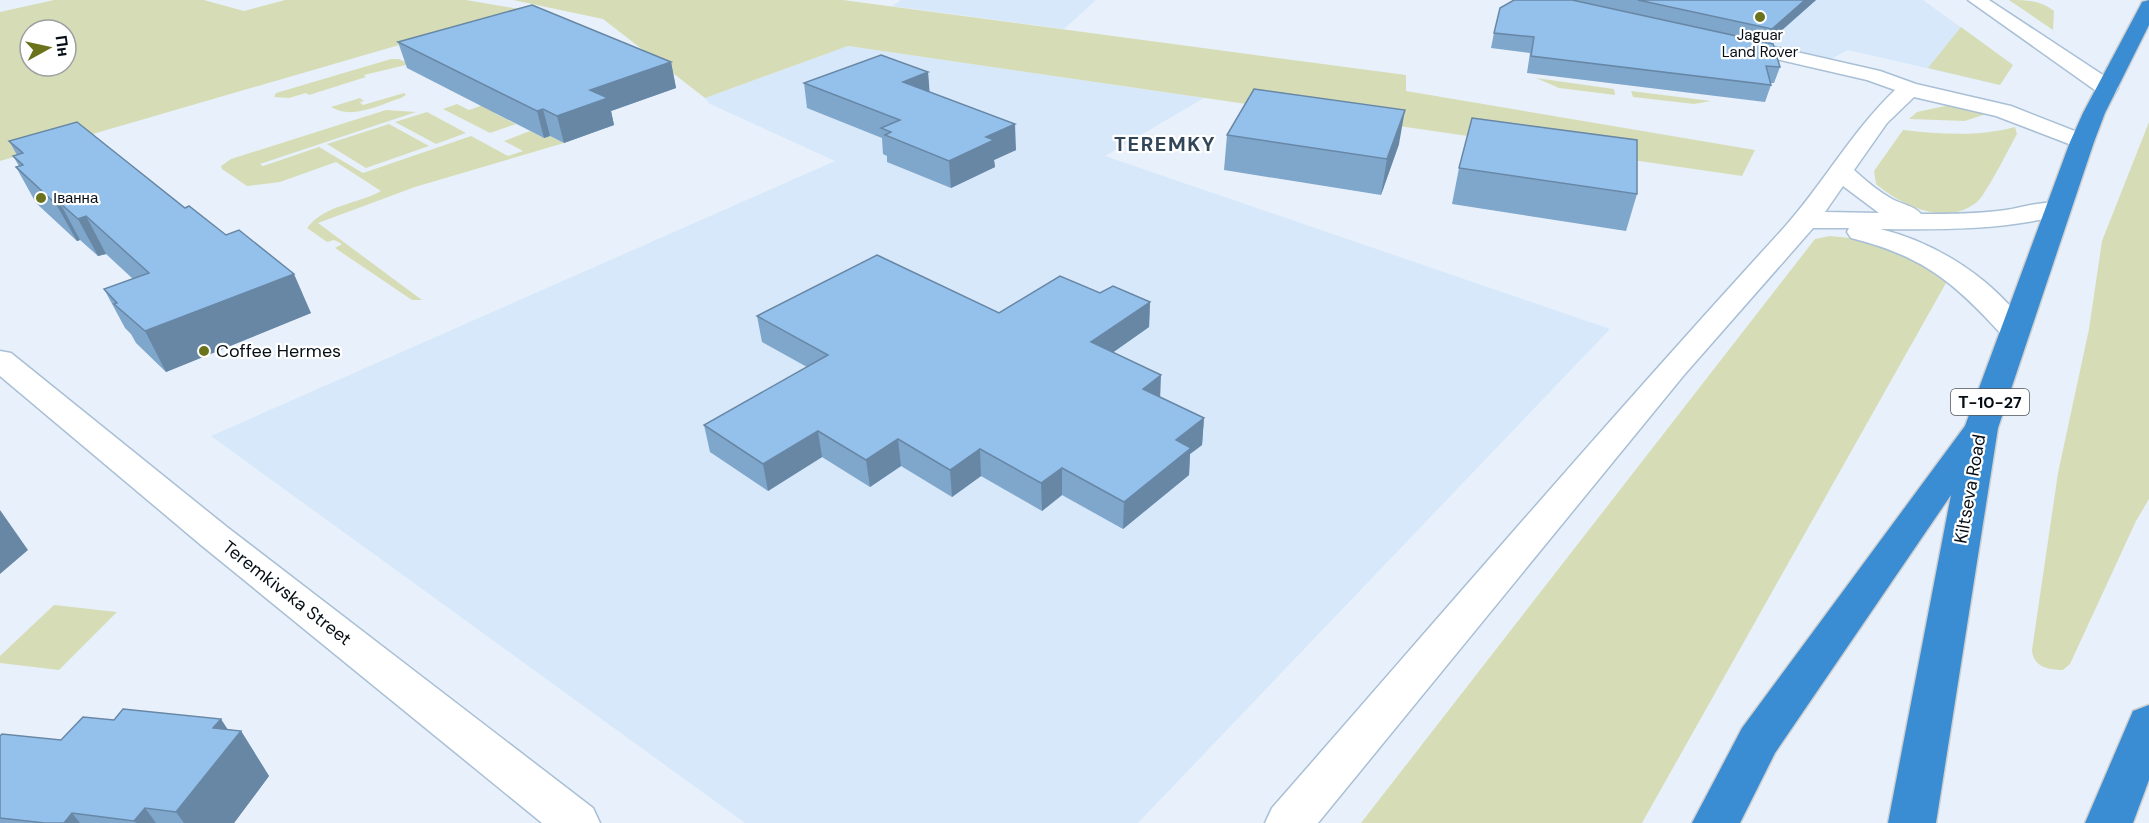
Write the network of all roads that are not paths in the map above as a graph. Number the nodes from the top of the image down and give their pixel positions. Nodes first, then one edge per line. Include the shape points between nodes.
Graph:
1 (1977, 0) edge
2 (2149, 6) edge
3 (1712, 39) edge
4 (2107, 88) junction
5 (1909, 89) junction
6 (2082, 142) junction
7 (1842, 171) junction
8 (2057, 209) junction
9 (1806, 220) junction
10 (1930, 221) junction
11 (2014, 330) junction
12 (0, 360) edge
13 (1981, 428) junction
14 (2149, 723) edge
15 (1912, 822) edge
16 (576, 823) edge
17 (1289, 823) edge
18 (1716, 823) edge
19 (2109, 823) edge

1 - 4 street
2 - 4 highway, Kiltseva Road / Т-10-27
3 - 5 street via 1873,75
4 - 6 highway, Kiltseva Road / Т-10-27
5 - 6 street via 2003,111
5 - 7 street via 1879,118
6 - 8 highway, Kiltseva Road / Т-10-27
7 - 9 street
7 - 10 street via 1881,204
8 - 10 street via 2005,218
8 - 11 highway, Kiltseva Road / Т-10-27
9 - 10 street
9 - 11 street via 1913,247 1947,264
9 - 17 street via 1673,368
11 - 13 highway, Kiltseva Road / Т-10-27
12 - 16 street, Teremkivska Street via 110,455
13 - 15 highway, Kiltseva Road / Т-10-27
13 - 18 highway via 1758,741
14 - 19 highway

